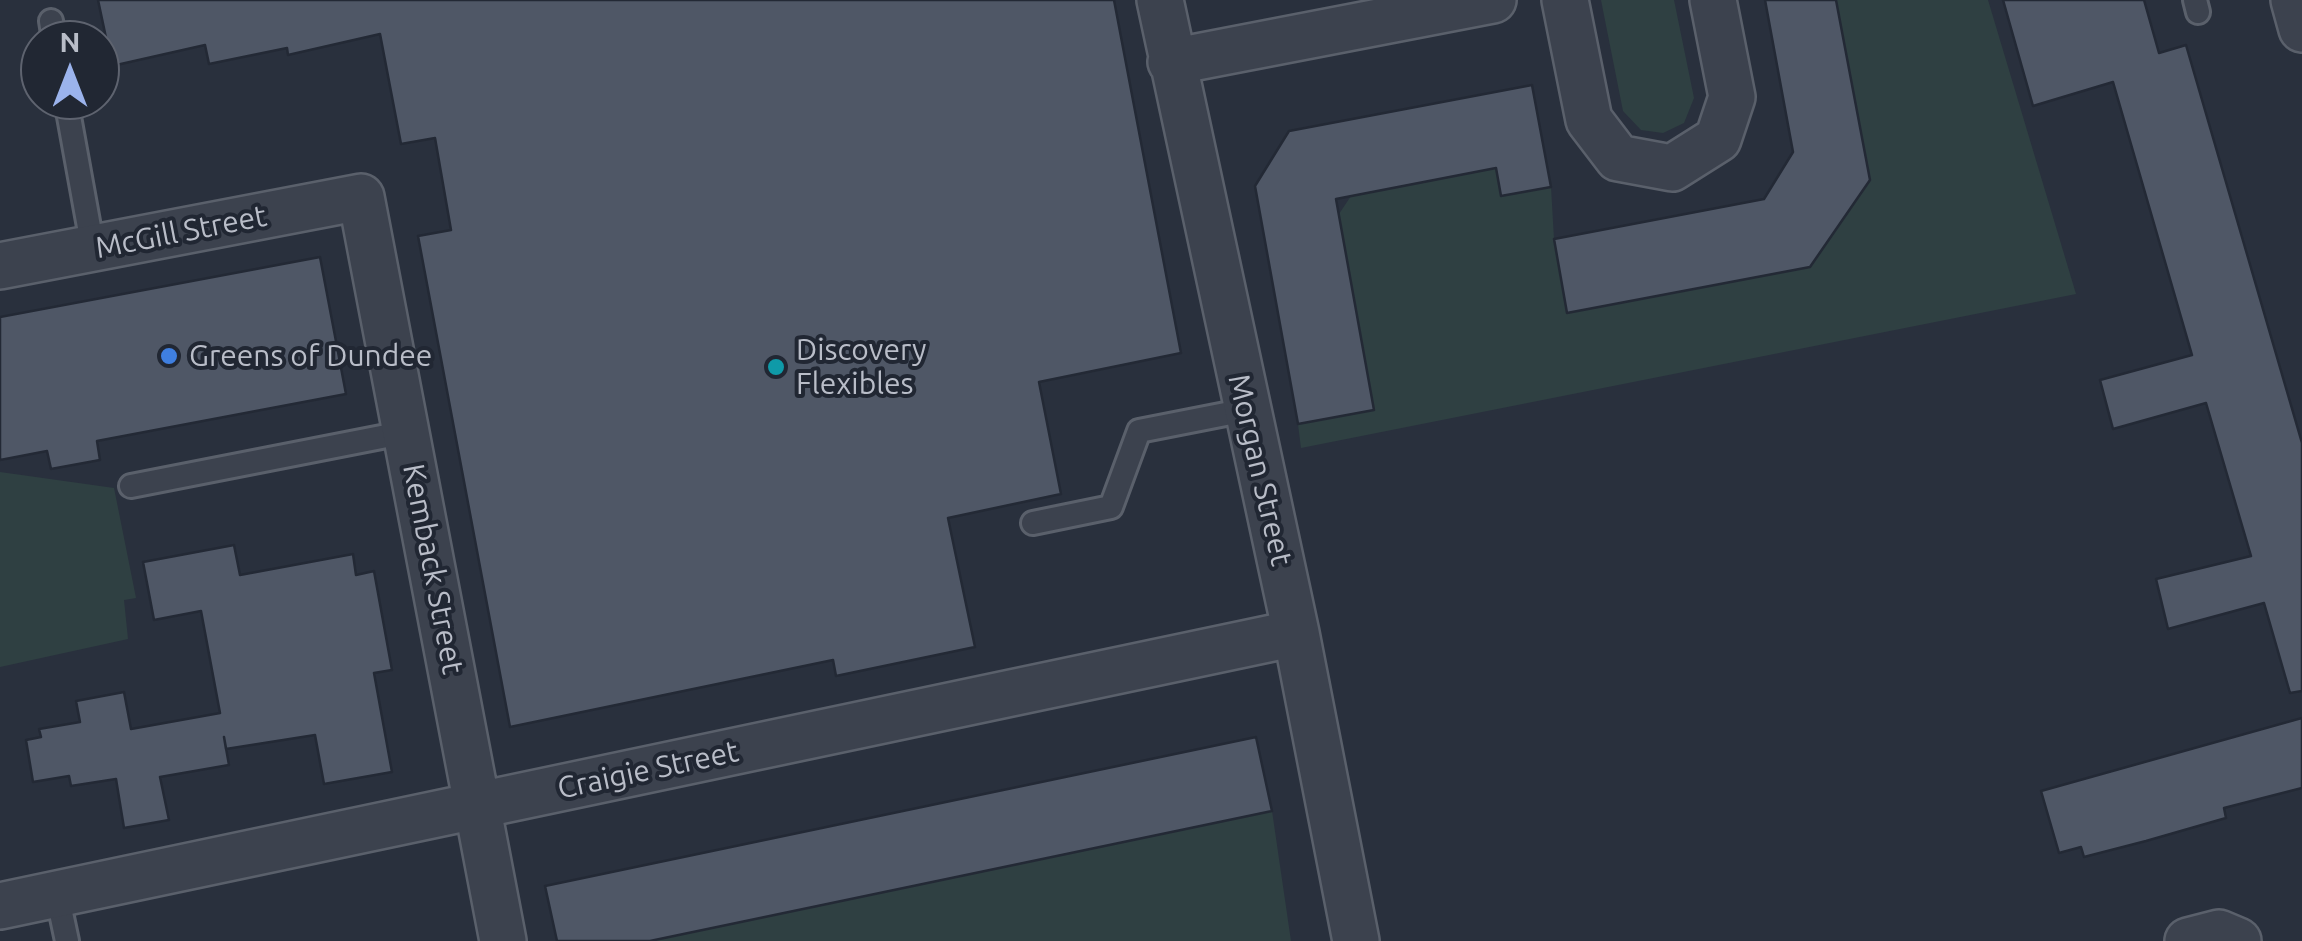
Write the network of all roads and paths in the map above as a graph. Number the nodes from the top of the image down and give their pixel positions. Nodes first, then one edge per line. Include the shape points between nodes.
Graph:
1 (1160, 0) edge
2 (1494, 0) edge
3 (1565, 0) edge
4 (1714, 0) edge
5 (2294, 0) edge
6 (2302, 29) edge
7 (1171, 62) junction
8 (70, 120) edge
9 (361, 198) joint
10 (93, 249) junction
11 (0, 266) edge
12 (1246, 410) junction
13 (407, 432) junction
14 (131, 486) dead end
15 (1033, 523) dead end
16 (1296, 633) junction
17 (478, 806) junction
18 (27, 900) edge
19 (66, 941) edge
20 (503, 941) edge
21 (1356, 941) edge
22 (2188, 941) edge
23 (2238, 941) edge

1 - 7 street, Morgan Street
2 - 7 street
3 - 4 street via 1589,120 1618,158 1672,168 1718,139 1732,96
5 - 6 street
7 - 12 street, Morgan Street
8 - 10 lane
9 - 10 street, McGill Street
9 - 13 street, Kemback Street
10 - 11 street, McGill Street
12 - 15 lane via 1139,431 1111,507
12 - 16 street, Morgan Street
13 - 14 lane
13 - 17 street, Kemback Street
16 - 17 street, Craigie Street
16 - 21 street, Morgan Street
17 - 18 street, Craigie Street
17 - 20 street, Kemback Street
18 - 19 lane
22 - 23 street via 2218,933

